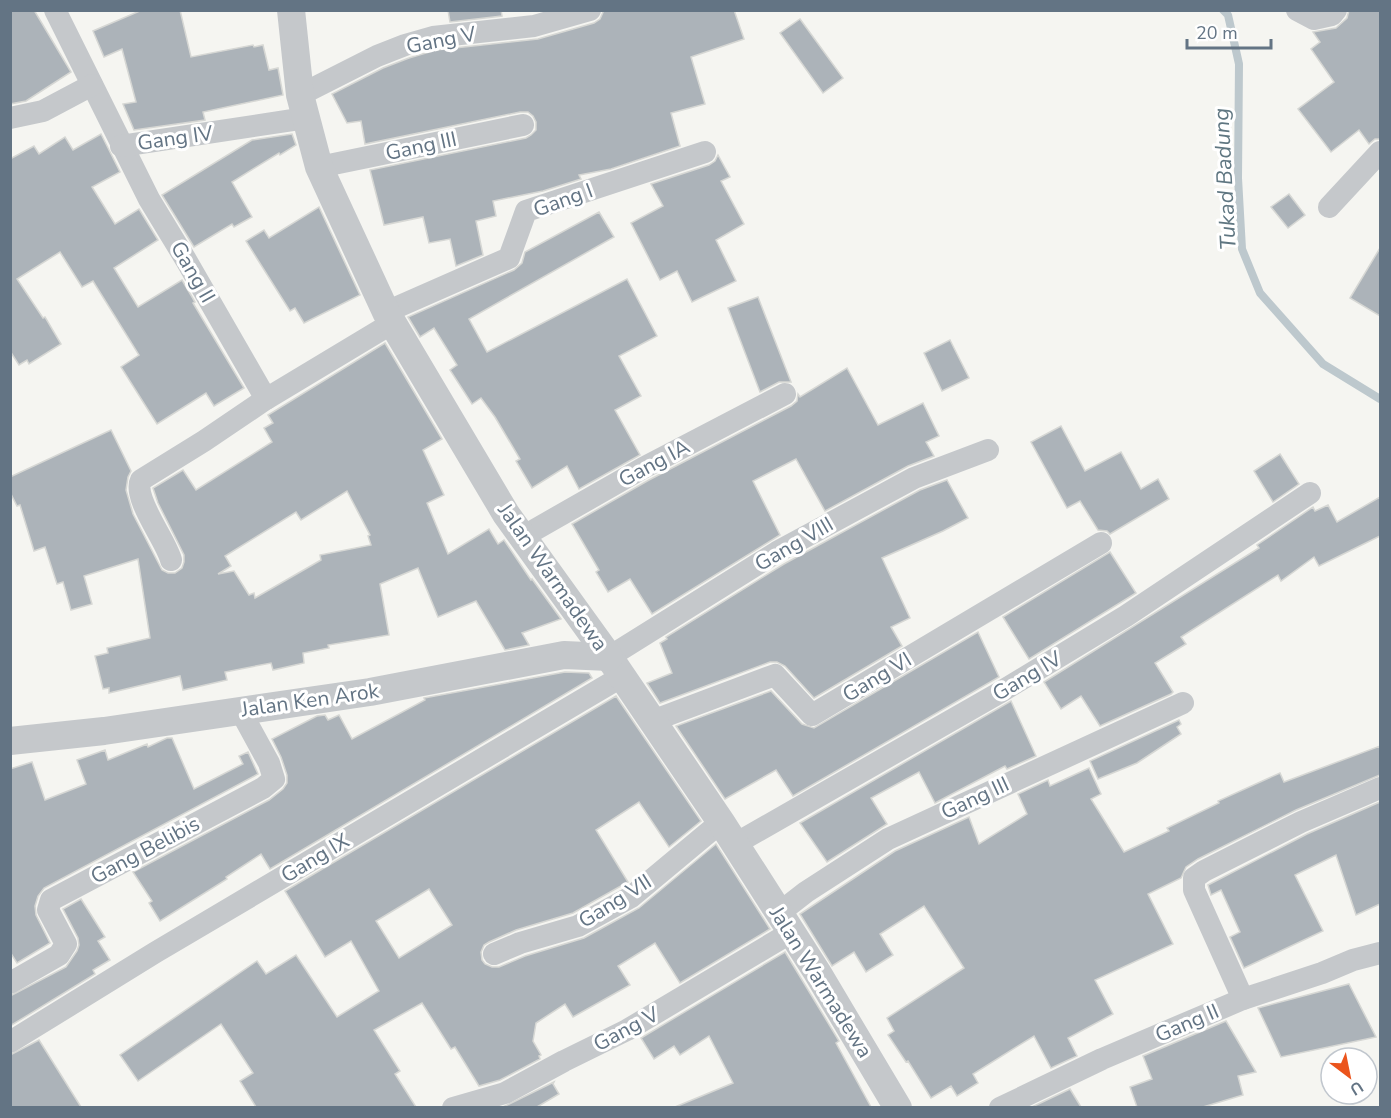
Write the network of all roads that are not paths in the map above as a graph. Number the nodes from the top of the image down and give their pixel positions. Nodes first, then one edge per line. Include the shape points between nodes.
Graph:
1 (55, 10) edge
2 (590, 10) edge
3 (1297, 10) edge
4 (1336, 10) edge
5 (295, 19) edge
6 (92, 85) junction
7 (303, 107) junction
8 (10, 118) edge
9 (523, 125) dead end
10 (121, 146) junction
11 (705, 152) dead end
12 (1380, 152) edge
13 (320, 167) junction
14 (1329, 207) dead end
15 (390, 317) junction
16 (785, 393) dead end
17 (266, 399) junction
18 (988, 450) dead end
19 (1310, 493) dead end
20 (524, 536) junction
21 (1101, 543) dead end
22 (171, 560) dead end
23 (615, 667) junction
24 (1183, 703) dead end
25 (240, 710) junction
26 (652, 721) junction
27 (10, 741) edge
28 (1380, 788) edge
29 (728, 833) junction
30 (785, 923) junction
31 (1380, 953) edge
32 (494, 954) dead end
33 (10, 983) edge
34 (1243, 999) junction
35 (10, 1042) edge
36 (453, 1107) edge
37 (898, 1107) edge
38 (1000, 1107) edge

1 - 6 street, Gang IV
2 - 7 street, Gang V via 534,26 405,45 377,56
3 - 4 street via 1314,19 1332,15
5 - 7 street, Jalan Warmadewa
6 - 8 street via 43,111
6 - 10 street, Gang IV
7 - 10 street, Gang IV
7 - 13 street, Jalan Warmadewa
9 - 13 street, Gang III
10 - 17 street, Gang II
11 - 15 street, Gang I via 526,211 509,258
12 - 14 street
13 - 15 street, Jalan Warmadewa
15 - 17 street
15 - 20 street, Jalan Warmadewa via 506,514
16 - 20 street, Gang IA
17 - 22 street via 139,483 150,518
18 - 23 street, Gang VIII via 914,478 777,552
19 - 29 street, Gang IV via 1126,616 999,693
20 - 23 street, Jalan Warmadewa
21 - 26 street, Gang VI via 812,715 775,675
23 - 25 street, Jalan Ken Arok via 564,655 370,692
23 - 26 street, Jalan Warmadewa
23 - 35 street, Gang IX
24 - 30 street, Gang III via 888,839 806,892
25 - 27 street, Jalan Ken Arok
25 - 33 street, Gang Belibis via 274,779 51,900 48,910 66,944 59,954
26 - 29 street, Jalan Warmadewa
28 - 34 street via 1300,822 1194,878 1194,890
29 - 30 street, Jalan Warmadewa
29 - 32 street, Gang VII via 631,897 578,926
30 - 36 street, Gang V via 627,1030 505,1093
30 - 37 street, Jalan Warmadewa
31 - 34 street, Gang II
34 - 38 street, Gang II

